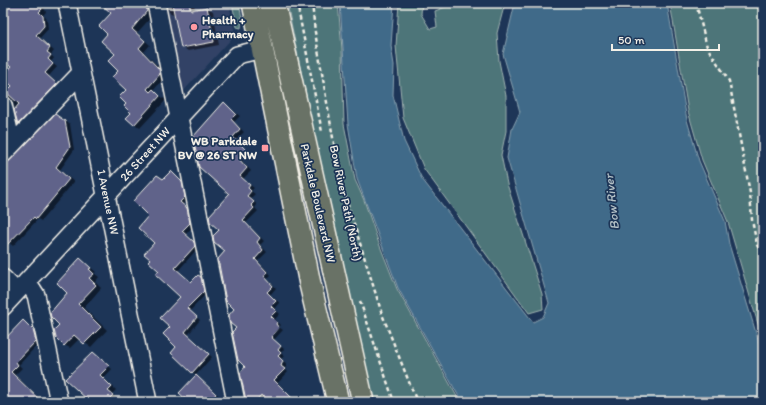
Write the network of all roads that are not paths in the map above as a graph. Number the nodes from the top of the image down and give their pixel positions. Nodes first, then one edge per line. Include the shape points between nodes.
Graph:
1 (67, 3) edge
2 (156, 3) edge
3 (253, 3) edge
4 (274, 3) edge
5 (262, 49) junction
6 (80, 74) junction
7 (3, 105) edge
8 (179, 116) junction
9 (7, 149) edge
10 (107, 195) junction
11 (3, 278) edge
12 (22, 286) junction
13 (3, 307) edge
14 (60, 402) edge
15 (148, 402) edge
16 (236, 402) edge
17 (338, 402) edge
18 (363, 402) edge

1 - 6 street, 1 Avenue NW
2 - 8 street
3 - 5 main road, Parkdale Boulevard NW
4 - 18 main road, Parkdale Boulevard NW
5 - 8 street, 26 Street NW via 238,55
5 - 17 main road, Parkdale Boulevard NW via 310,284
6 - 9 street
6 - 10 street, 1 Avenue NW
7 - 9 street
8 - 10 street, 26 Street NW
8 - 16 street
10 - 12 street, 26 Street NW
10 - 15 street, 1 Avenue NW
11 - 12 street
12 - 13 street, 26 Street NW
12 - 14 street via 36,295

